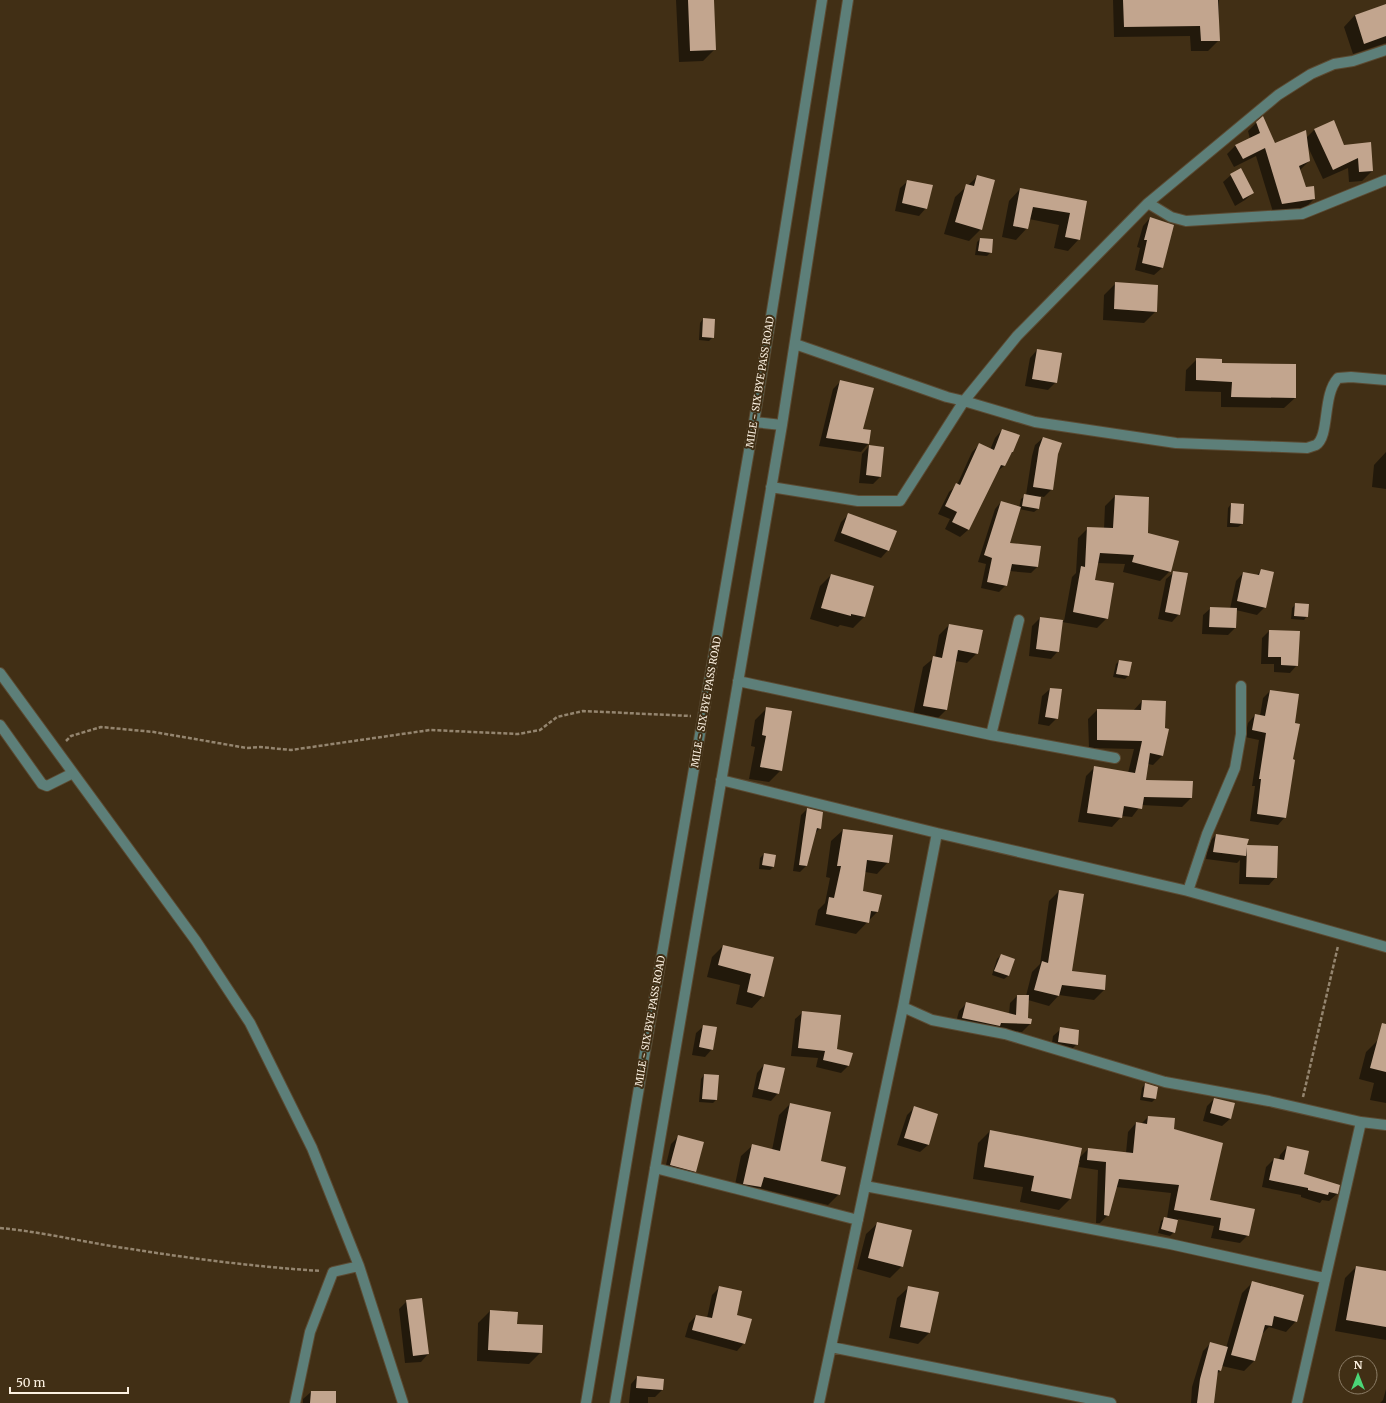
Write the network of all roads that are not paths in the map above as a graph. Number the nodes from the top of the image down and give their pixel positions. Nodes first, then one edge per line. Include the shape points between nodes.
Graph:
1 (822, 0) edge
2 (848, 0) edge
3 (1386, 50) edge
4 (1386, 180) edge
5 (1148, 203) junction
6 (795, 344) junction
7 (1386, 380) edge
8 (964, 401) junction
9 (754, 422) junction
10 (782, 425) junction
11 (771, 487) junction
12 (1018, 620) dead end
13 (0, 673) edge
14 (738, 681) junction
15 (1241, 686) dead end
16 (0, 725) edge
17 (991, 735) junction
18 (1115, 758) dead end
19 (73, 773) junction
20 (721, 780) junction
21 (937, 833) junction
22 (1188, 891) junction
23 (1386, 947) edge
24 (903, 1007) junction
25 (1361, 1122) junction
26 (1386, 1125) edge
27 (655, 1168) junction
28 (865, 1186) junction
29 (858, 1220) junction
30 (358, 1266) junction
31 (1324, 1278) junction
32 (831, 1347) junction
33 (295, 1403) edge
34 (403, 1403) edge
35 (586, 1403) edge
36 (615, 1403) edge
37 (819, 1403) edge
38 (1111, 1403) edge
39 (1297, 1403) edge

1 - 9 street, MILE - SIX BYE PASS ROAD
2 - 6 street
3 - 5 street via 1354,61 1334,64 1311,74 1278,95
4 - 5 street via 1302,214 1186,221 1171,217
5 - 8 street via 1018,336
6 - 8 street
6 - 10 street
7 - 8 street via 1338,378 1328,396 1321,439 1316,445 1307,448 1176,443 1035,422
8 - 11 street via 900,502 858,501
9 - 10 street
9 - 35 street, MILE - SIX BYE PASS ROAD
10 - 11 street
11 - 14 street
12 - 17 street
13 - 19 street
14 - 17 street
14 - 20 street
15 - 22 street via 1240,734 1235,768 1207,834
16 - 19 street via 42,784 47,786
17 - 18 street
19 - 30 street via 196,941 250,1023 312,1148
20 - 21 street
20 - 27 street
21 - 22 street
21 - 24 street
22 - 23 street
24 - 25 street via 932,1020 1005,1034 1165,1082
24 - 28 street
25 - 26 street
25 - 31 street
27 - 29 street
27 - 36 street
28 - 29 street
28 - 31 street via 1170,1244
29 - 32 street
30 - 33 street via 333,1272 310,1332
30 - 34 street
31 - 39 street
32 - 37 street
32 - 38 street

